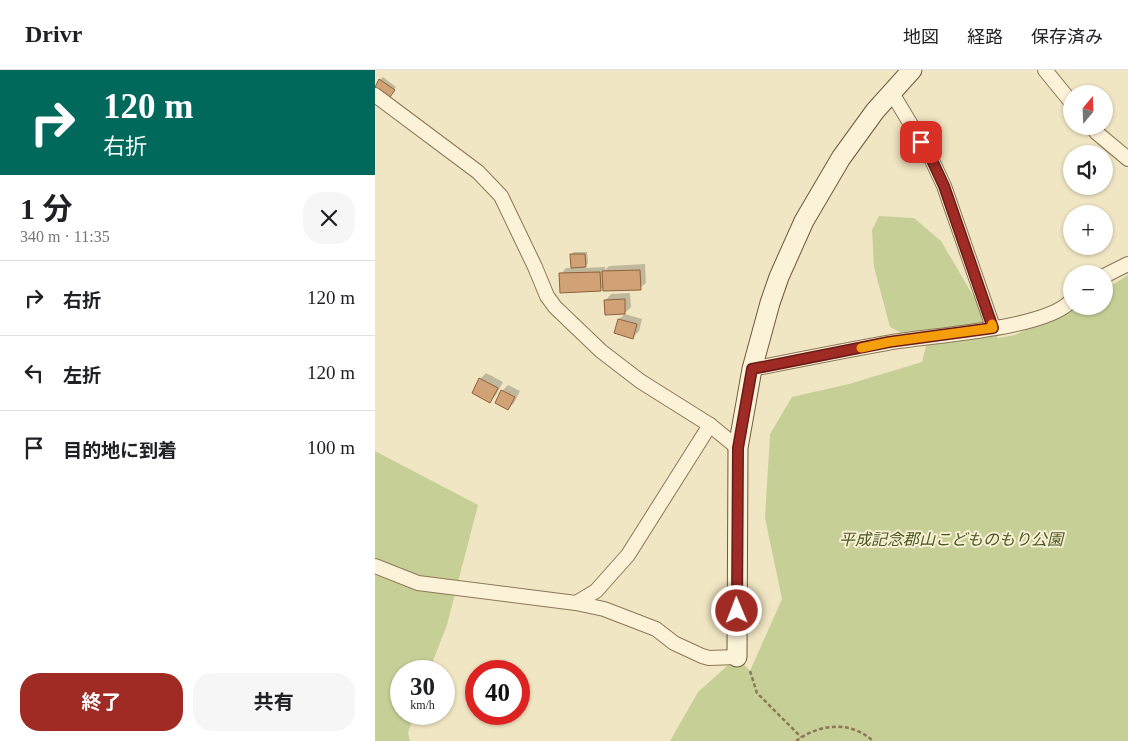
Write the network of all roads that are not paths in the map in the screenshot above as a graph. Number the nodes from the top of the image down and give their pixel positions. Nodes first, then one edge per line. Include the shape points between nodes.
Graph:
1 (1045, 70) edge
2 (907, 71) edge
3 (1063, 92) edge
4 (892, 93) junction
5 (375, 96) edge
6 (1099, 135) edge
7 (1128, 159) edge
8 (1128, 264) edge
9 (1113, 272) edge
10 (1063, 308) edge
11 (993, 328) junction
12 (752, 369) junction
13 (710, 425) junction
14 (738, 448) junction
15 (375, 566) edge
16 (576, 603) junction
17 (737, 657) joint

1 - 3 street
2 - 4 street
4 - 11 street via 941,179
4 - 12 street via 841,158 804,221 779,277
5 - 13 street via 478,172 501,196 555,308 640,381
6 - 7 street
8 - 9 street
10 - 11 street via 1039,319
11 - 12 street via 889,342
12 - 14 street
13 - 14 street
13 - 16 street via 628,555 596,591
14 - 17 street
15 - 16 street via 418,583
16 - 17 street via 604,609 656,629 674,643 709,658

